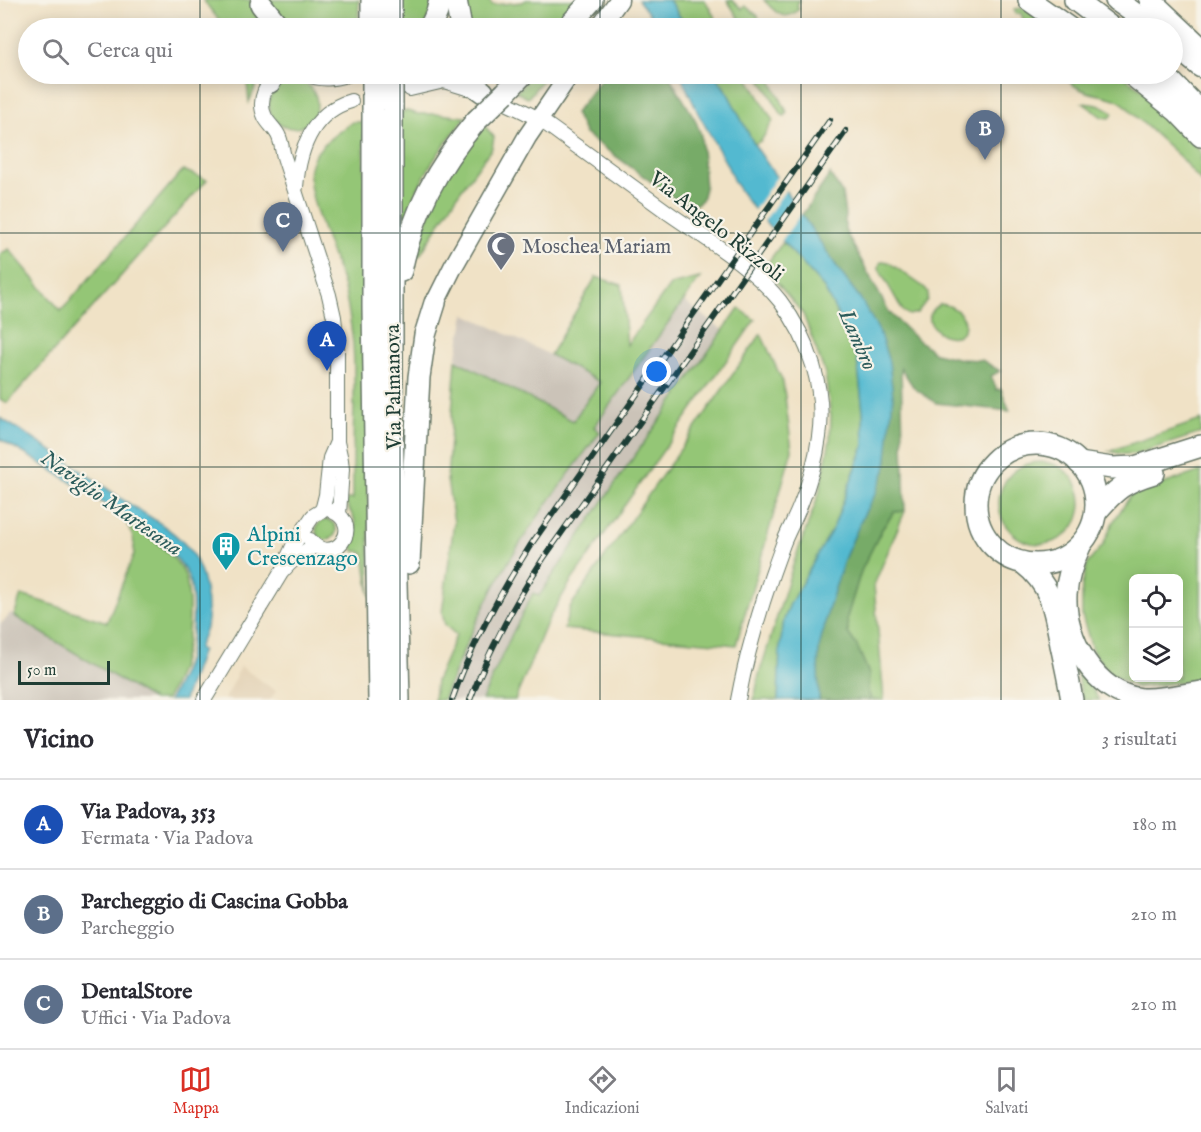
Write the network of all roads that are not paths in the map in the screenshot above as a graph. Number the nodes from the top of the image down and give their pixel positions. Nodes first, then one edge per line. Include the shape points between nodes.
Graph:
1 (372, 0) edge
2 (391, 0) edge
3 (440, 0) edge
4 (456, 0) edge
5 (592, 0) edge
6 (619, 0) edge
7 (1029, 0) edge
8 (1076, 0) edge
9 (1116, 0) edge
10 (1150, 0) edge
11 (260, 2) edge
12 (264, 18) edge
13 (272, 18) edge
14 (372, 18) edge
15 (391, 18) edge
16 (434, 18) edge
17 (459, 18) edge
18 (576, 18) edge
19 (606, 18) edge
20 (1055, 18) edge
21 (1099, 18) edge
22 (1141, 18) edge
23 (1169, 18) edge
24 (1183, 31) edge
25 (1201, 48) edge
26 (1183, 52) edge
27 (1201, 67) edge
28 (269, 84) edge
29 (375, 84) edge
30 (390, 84) edge
31 (431, 84) edge
32 (456, 84) edge
33 (473, 84) edge
34 (475, 84) edge
35 (506, 84) edge
36 (563, 84) edge
37 (1144, 84) edge
38 (1174, 84) edge
39 (410, 89) dead end
40 (491, 93) junction
41 (351, 101) dead end
42 (1201, 112) edge
43 (382, 117) junction
44 (539, 120) junction
45 (1201, 136) edge
46 (299, 207) junction
47 (435, 303) joint
48 (392, 333) junction
49 (337, 442) junction
50 (1201, 446) edge
51 (1201, 457) edge
52 (1079, 462) junction
53 (321, 511) junction
54 (1096, 512) junction
55 (339, 514) junction
56 (308, 525) junction
57 (315, 546) junction
58 (1080, 546) junction
59 (1023, 563) junction
60 (281, 573) junction
61 (398, 647) junction
62 (1201, 692) edge
63 (204, 700) edge
64 (379, 700) edge
65 (399, 700) edge
66 (738, 700) edge
67 (1072, 700) edge

1 - 14 highway
2 - 15 highway
3 - 16 highway
4 - 17 highway
5 - 18 highway
6 - 19 main road
7 - 20 highway
8 - 21 highway
9 - 22 highway
10 - 23 highway
11 - 12 highway
11 - 13 highway
24 - 25 highway
26 - 27 highway
28 - 46 street via 262,106 280,139
29 - 43 highway, Via Palmanova, bridge
30 - 43 highway, Via Palmanova, bridge
31 - 39 street, Via Angelo Rizzoli
32 - 40 street, Via Angelo Rizzoli
33 - 40 street, Via Angelo Rizzoli
34 - 40 highway
35 - 40 highway
36 - 44 main road
37 - 45 highway
38 - 42 highway
40 - 44 street, Via Angelo Rizzoli
40 - 48 highway, bridge via 431,184 418,214 406,246
41 - 46 street via 338,106 318,123 303,151 296,192
43 - 48 highway, Via Palmanova
43 - 64 highway, Via Palmanova via 373,307
44 - 47 main road
44 - 66 street, Via Angelo Rizzoli via 760,280 790,316 812,360 821,424 816,454 754,626
46 - 49 street via 334,316
47 - 61 highway via 425,334 419,377 408,580
48 - 61 highway, Via Palmanova
49 - 53 street via 330,458
49 - 55 street via 342,460
50 - 52 highway via 1135,466 1112,468
51 - 54 highway via 1127,483
52 - 54 highway via 1093,486
52 - 59 highway via 1048,445 1026,445 999,457 984,474 976,503 979,525 996,549
53 - 55 street
53 - 56 street
54 - 58 highway
55 - 57 street via 346,526 342,542 330,549
56 - 57 street
56 - 60 street via 290,550
57 - 60 street via 297,556
58 - 59 highway via 1052,562
58 - 62 highway via 1068,584 1066,608 1075,639 1094,672 1115,690 1139,699
59 - 67 highway via 1038,576 1051,598
60 - 63 street
61 - 65 highway, Via Palmanova

